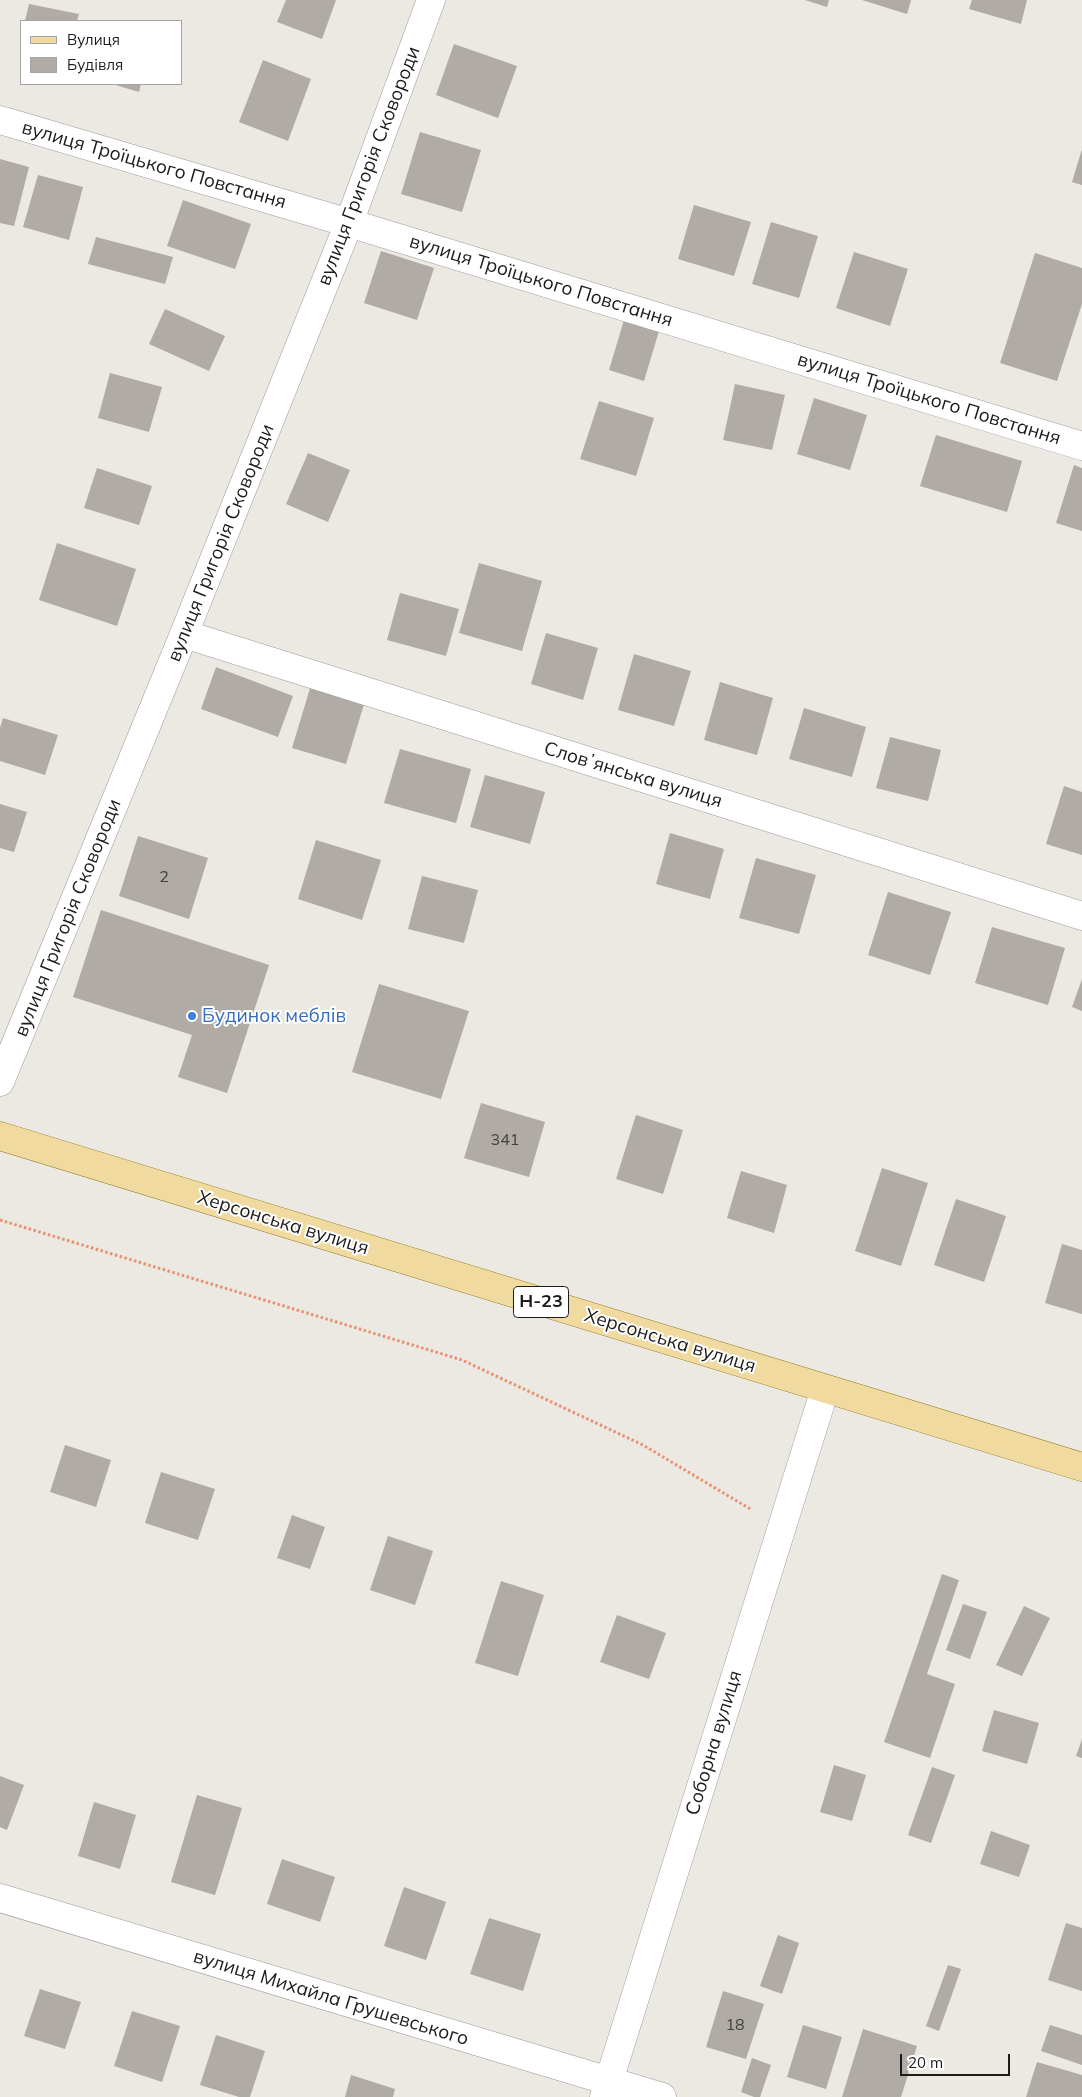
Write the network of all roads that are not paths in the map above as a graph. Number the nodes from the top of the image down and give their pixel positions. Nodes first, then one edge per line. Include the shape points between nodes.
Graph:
1 (431, 0) edge
2 (0, 120) edge
3 (349, 223) junction
4 (1082, 446) edge
5 (184, 634) junction
6 (1082, 916) edge
7 (0, 1082) edge
8 (0, 1136) edge
9 (825, 1389) junction
10 (1082, 1467) edge
11 (0, 1898) edge
12 (607, 2089) edge
13 (662, 2097) edge

1 - 3 street, вулиця Григорія Сковороди
2 - 3 street, вулиця Троїцького Повстання
3 - 4 street, вулиця Троїцького Повстання
3 - 5 street, вулиця Григорія Сковороди
5 - 6 street, Словʼянська вулиця
5 - 7 street, вулиця Григорія Сковороди
8 - 9 main road, Херсонська вулиця / Н-23
9 - 10 main road, Херсонська вулиця / Н-23
9 - 12 street, Соборна вулиця
11 - 12 street, вулиця Михайла Грушевського
12 - 13 street, вулиця Михайла Грушевського

